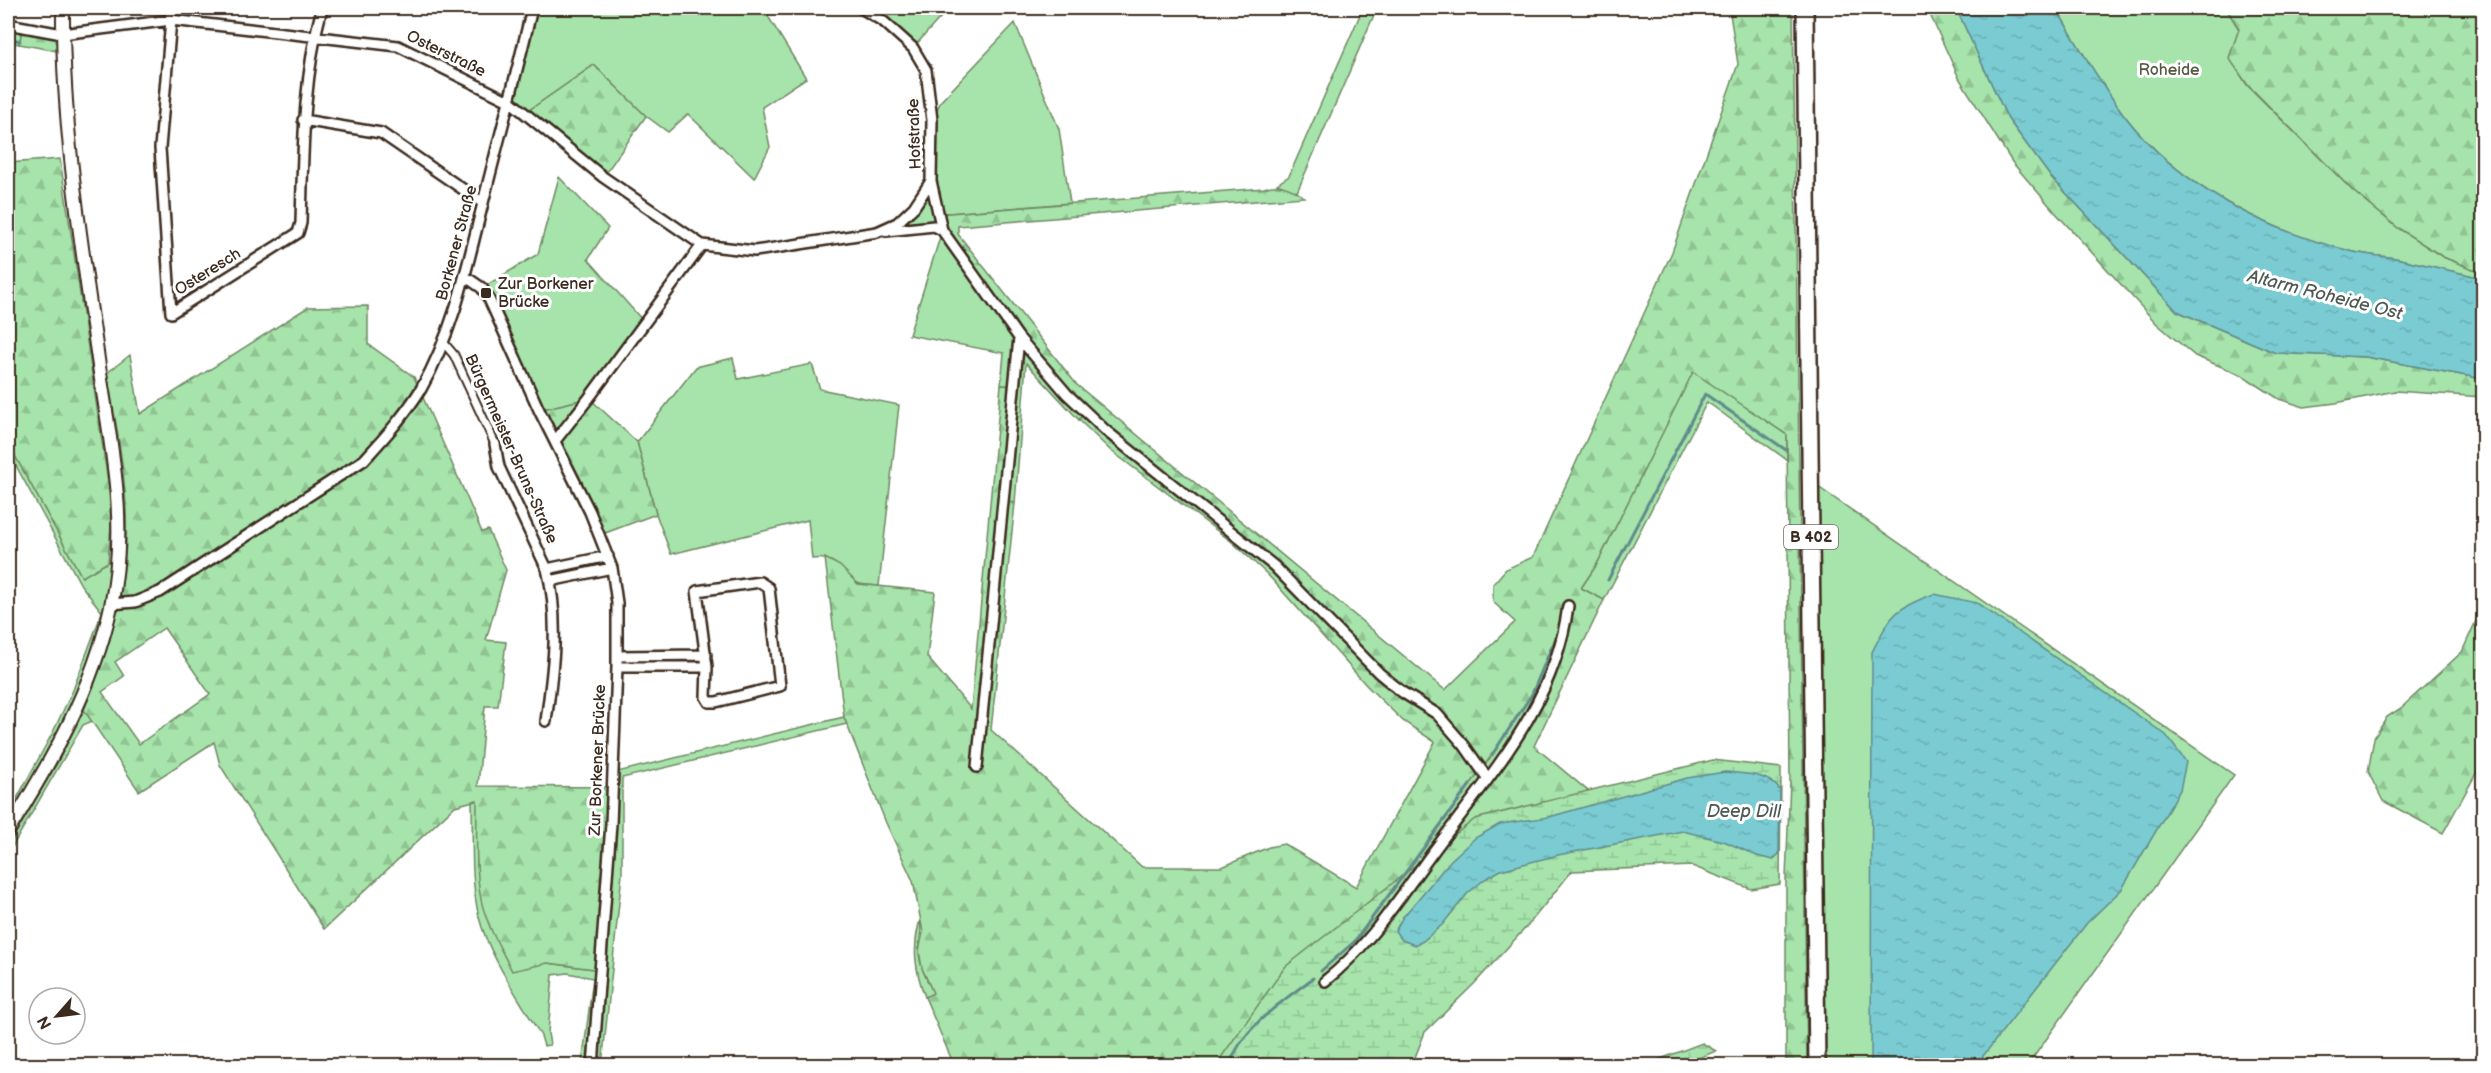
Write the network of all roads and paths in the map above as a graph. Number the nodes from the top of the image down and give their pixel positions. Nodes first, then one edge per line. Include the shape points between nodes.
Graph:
1 (63, 8) edge
2 (170, 8) edge
3 (322, 8) edge
4 (532, 8) edge
5 (861, 8) edge
6 (1805, 8) edge
7 (171, 20) junction
8 (8, 24) edge
9 (62, 33) junction
10 (314, 38) junction
11 (511, 102) junction
12 (303, 120) junction
13 (931, 181) junction
14 (483, 203) junction
15 (942, 231) junction
16 (877, 232) junction
17 (702, 245) junction
18 (466, 277) junction
19 (1019, 338) junction
20 (443, 342) junction
21 (555, 441) junction
22 (495, 444) joint
23 (608, 556) junction
24 (612, 568) junction
25 (547, 569) junction
26 (550, 581) junction
27 (111, 604) junction
28 (1568, 606) dead end
29 (617, 656) junction
30 (706, 656) junction
31 (617, 667) junction
32 (707, 667) junction
33 (546, 722) dead end
34 (977, 767) dead end
35 (1488, 779) junction
36 (8, 831) edge
37 (1325, 981) dead end
38 (593, 1065) edge
39 (1817, 1065) edge

1 - 9 street
2 - 7 street, Osteresch
3 - 10 street, Osteresch
4 - 11 street, Borkener Straße
5 - 13 street, Hofstraße via 914,48 926,70 932,120
6 - 39 main road, B 402
7 - 9 street, Osterstraße
7 - 10 street, Osterstraße
7 - 12 street, Osteresch via 160,148 171,313 298,233
8 - 9 street, Osterstraße
9 - 27 street via 72,185 119,504
10 - 11 street, Osterstraße via 398,46
10 - 12 street, Osteresch
11 - 14 street, Borkener Straße
11 - 17 street, Hofstraße via 603,177
12 - 14 street via 381,133
13 - 15 street
13 - 16 street, Hofstraße via 914,207 897,223
14 - 18 street, Borkener Straße
15 - 16 street via 934,226
15 - 19 street
16 - 17 street, Hofstraße via 755,251
17 - 21 street
18 - 20 street, Borkener Straße
18 - 21 street, Zur Borkener Brücke via 482,288 489,299
19 - 34 street
19 - 35 street via 1067,394 1105,430 1274,566 1379,673 1437,714
20 - 22 street, Bürgermeister-Bruns-Straße via 454,355
20 - 27 street, Borkener Straße via 420,390 364,460 160,592 135,602
21 - 23 street, Zur Borkener Brücke
22 - 25 street, Bürgermeister-Bruns-Straße via 499,466
23 - 24 street, Zur Borkener Brücke
23 - 25 street, Bürgermeister-Bruns-Straße
24 - 26 street
24 - 29 street, Zur Borkener Brücke via 617,603
25 - 26 street, Bürgermeister-Bruns-Straße
26 - 33 street, Bürgermeister-Bruns-Straße via 554,657
27 - 36 street via 80,704
28 - 35 street via 1565,633 1541,698 1516,742
29 - 30 street
29 - 31 street, Zur Borkener Brücke
30 - 32 street
30 - 32 street via 697,591 764,583 769,588 780,686 709,702
31 - 32 street
31 - 38 street, Zur Borkener Brücke via 610,835
35 - 37 street via 1361,949

